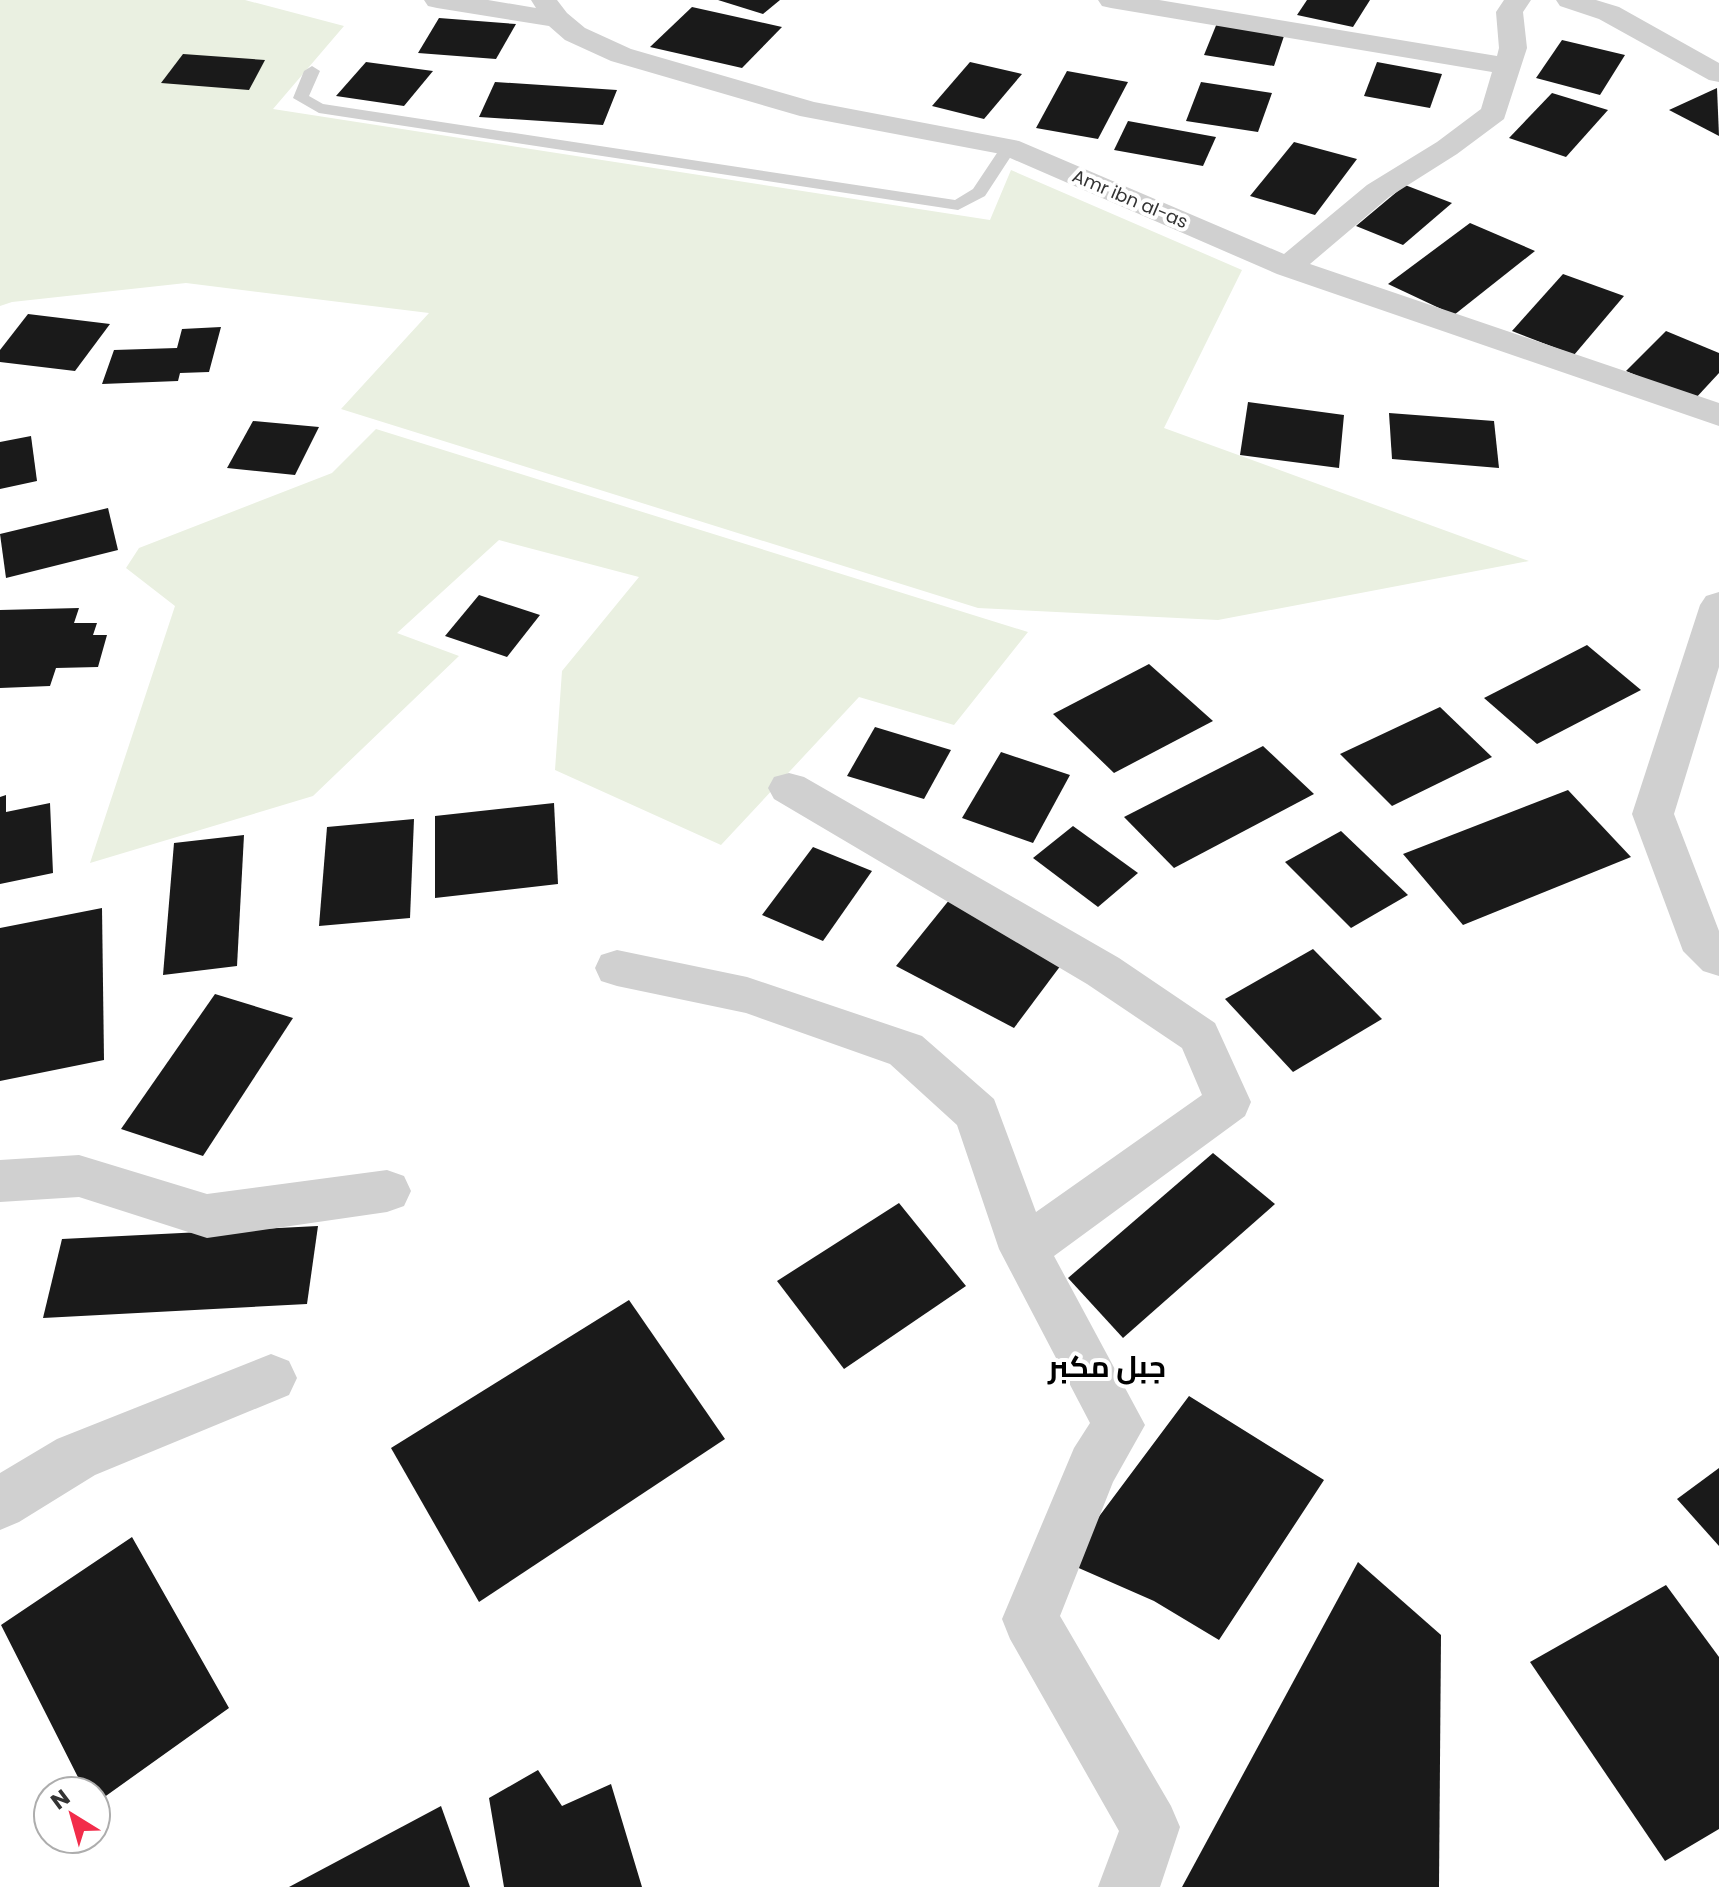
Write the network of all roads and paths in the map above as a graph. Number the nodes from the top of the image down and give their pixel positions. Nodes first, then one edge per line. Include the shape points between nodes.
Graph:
1 (437, 0) edge
2 (1111, 0) edge
3 (1516, 0) edge
4 (1573, 0) edge
5 (551, 10) edge
6 (1506, 66) junction
7 (312, 71) dead end
8 (1719, 74) edge
9 (1009, 147) junction
10 (1288, 267) junction
11 (1719, 415) edge
12 (1719, 605) edge
13 (789, 788) dead end
14 (1719, 958) edge
15 (617, 968) dead end
16 (0, 1181) edge
17 (387, 1191) dead end
18 (1024, 1249) junction
19 (271, 1378) dead end
20 (0, 1503) edge
21 (1129, 1887) edge

1 - 5 street
2 - 6 street
3 - 6 street via 1509,12 1513,48
4 - 8 street via 1609,13
5 - 9 street, Amr ibn al-as via 575,34 678,73 810,110
6 - 10 street via 1494,113 1378,191
7 - 9 lane via 301,98 319,108 958,205 979,192
9 - 10 street, Amr ibn al-as
10 - 11 street, Amr ibn al-as
12 - 14 street via 1653,814 1699,939
13 - 18 street via 1103,971 1199,1036 1228,1102
15 - 18 street via 747,995 906,1050 977,1113
16 - 17 street via 79,1176 207,1216
18 - 21 street via 1119,1425 1093,1466 1030,1619 1150,1827
19 - 20 street via 76,1457

